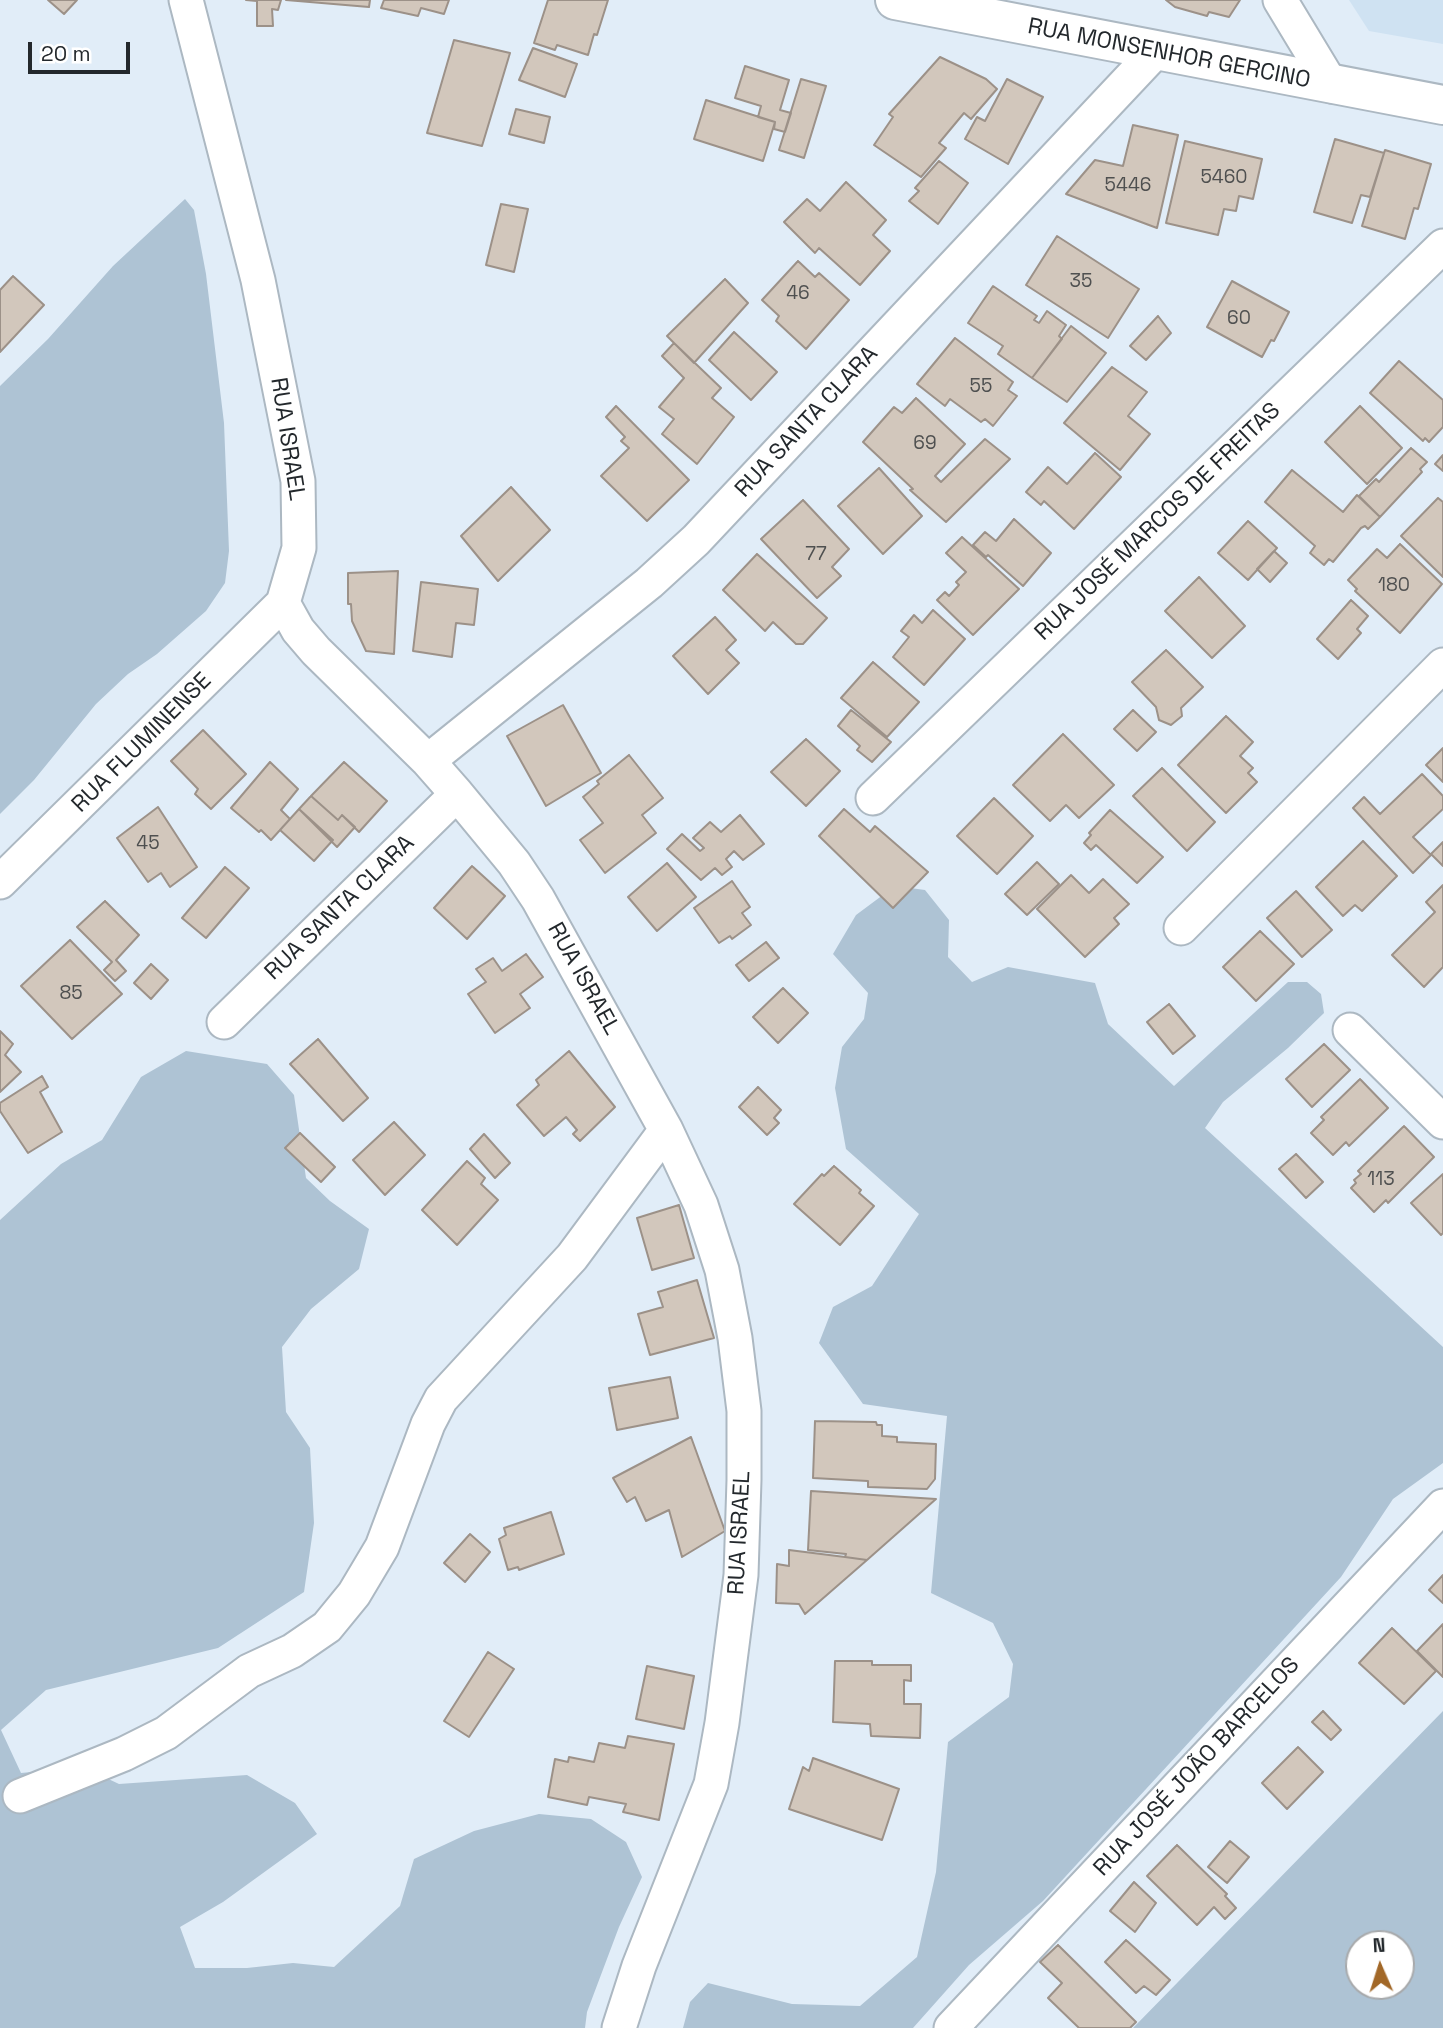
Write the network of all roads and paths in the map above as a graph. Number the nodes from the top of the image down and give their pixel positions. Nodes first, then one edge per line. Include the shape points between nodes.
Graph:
1 (186, 0) edge
2 (895, 0) edge
3 (1280, 0) edge
4 (1156, 51) junction
5 (1332, 86) junction
6 (1443, 105) edge
7 (1443, 246) edge
8 (283, 603) junction
9 (1443, 665) edge
10 (428, 761) junction
11 (457, 794) junction
12 (873, 798) dead end
13 (0, 882) edge
14 (1181, 928) dead end
15 (224, 1022) dead end
16 (1350, 1030) dead end
17 (1443, 1122) edge
18 (666, 1130) junction
19 (1443, 1506) edge
20 (20, 1796) dead end
21 (619, 2028) edge
22 (951, 2028) edge

1 - 8 street, RUA ISRAEL via 258,280 298,481 299,548
2 - 4 main road, RUA MONSENHOR GERCINO
3 - 5 street
4 - 5 main road, RUA MONSENHOR GERCINO
4 - 10 street, RUA SANTA CLARA via 696,540
5 - 6 main road, RUA MONSENHOR GERCINO
7 - 12 street, RUA JOSÉ MARCOS DE FREITAS
8 - 10 street, RUA ISRAEL via 316,651
8 - 13 street, RUA FLUMINENSE
9 - 14 street
10 - 11 street, RUA ISRAEL
11 - 15 street, RUA SANTA CLARA
11 - 18 street, RUA ISRAEL via 538,899
16 - 17 street
18 - 20 street via 572,1257 441,1399 382,1547 354,1594 327,1627 292,1651 249,1671 166,1733
18 - 21 street, RUA ISRAEL via 701,1205 722,1270 735,1338 744,1411 741,1575 710,1784
19 - 22 street, RUA JOSÉ JOÃO BARCELOS

